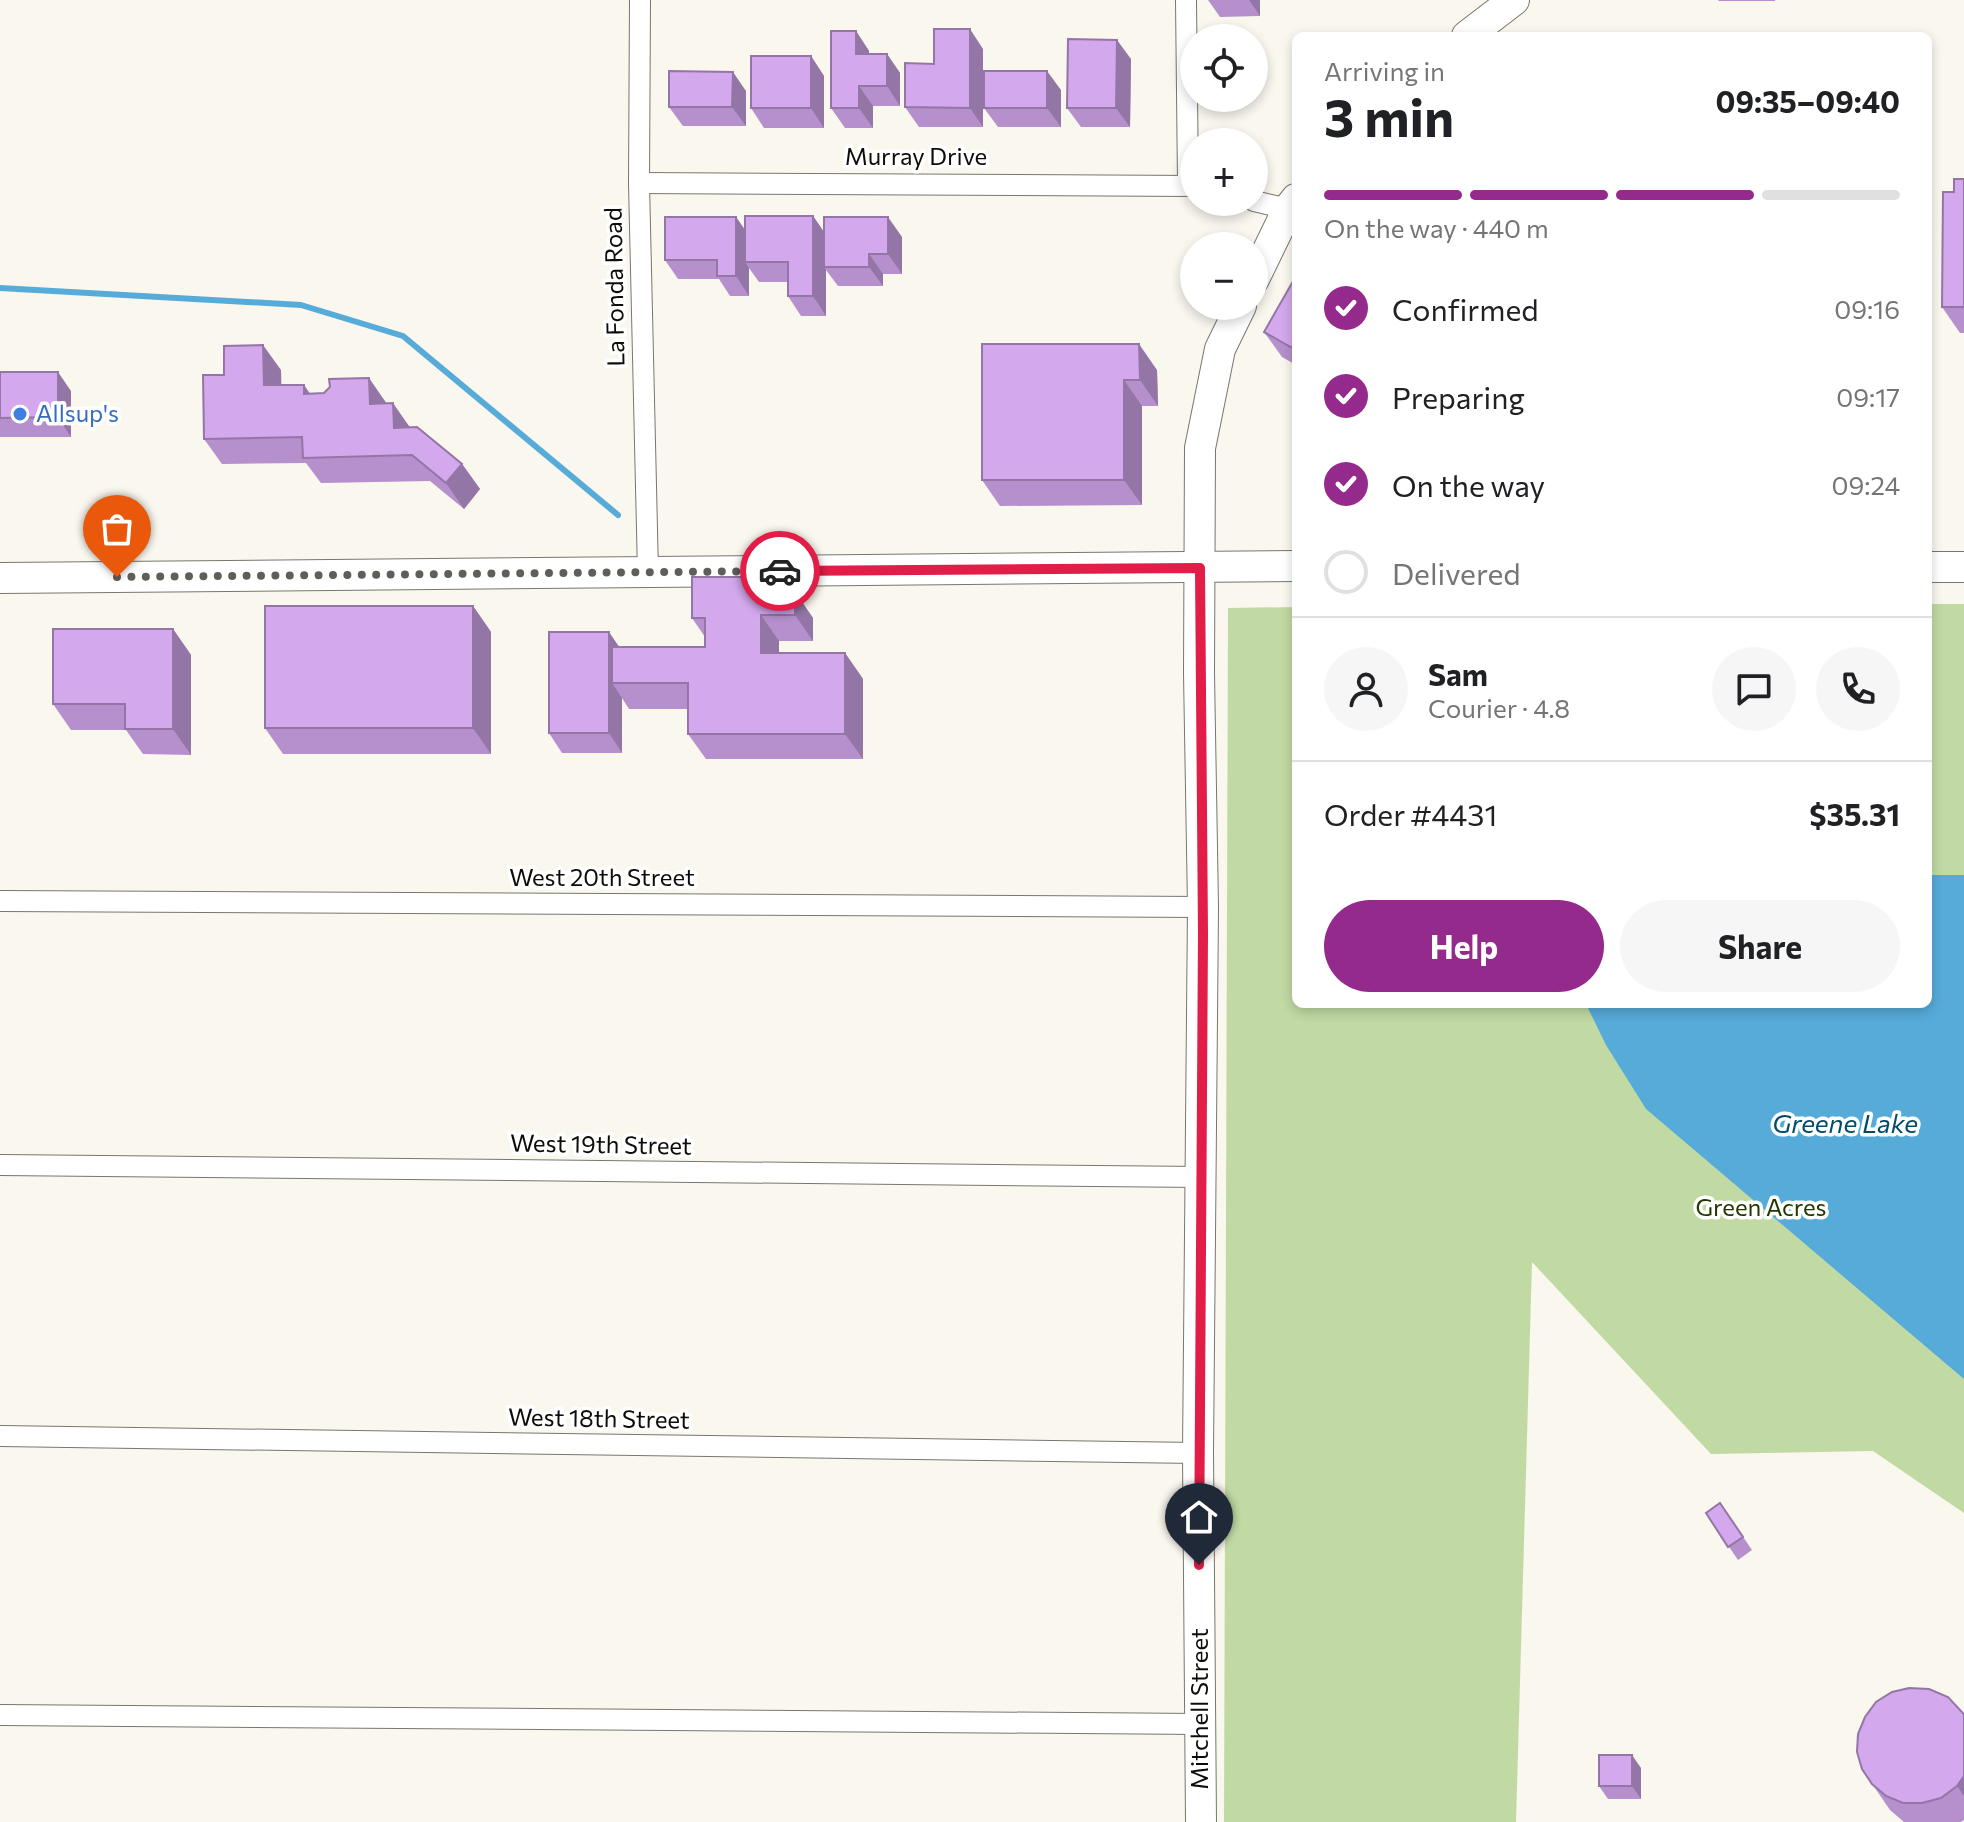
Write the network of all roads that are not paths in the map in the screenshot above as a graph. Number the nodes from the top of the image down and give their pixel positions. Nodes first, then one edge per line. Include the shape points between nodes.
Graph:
1 (640, 0) edge
2 (1186, 0) edge
3 (1514, 0) edge
4 (1472, 32) edge
5 (1189, 128) edge
6 (639, 183) junction
7 (1180, 185) edge
8 (1268, 202) edge
9 (1292, 204) edge
10 (1268, 251) edge
11 (1234, 320) edge
12 (1292, 566) edge
13 (1932, 567) edge
14 (1964, 567) edge
15 (1200, 568) junction
16 (648, 573) junction
17 (0, 578) edge
18 (0, 901) edge
19 (1203, 907) junction
20 (0, 1165) edge
21 (1202, 1177) junction
22 (0, 1436) edge
23 (1198, 1453) junction
24 (0, 1715) edge
25 (1200, 1724) junction
26 (1201, 1822) edge

1 - 6 street, La Fonda Road
2 - 5 street
3 - 4 street
6 - 7 street, Murray Drive
6 - 16 street, La Fonda Road
8 - 9 street
9 - 10 street
11 - 15 street, Mitchell Street via 1220,349 1200,448
12 - 15 street
13 - 14 street
15 - 16 street
15 - 19 street, Mitchell Street
16 - 17 street
18 - 19 street, West 20th Street
19 - 21 street, Mitchell Street
20 - 21 street, West 19th Street
21 - 23 street, Mitchell Street
22 - 23 street, West 18th Street
23 - 25 street, Mitchell Street
24 - 25 street
25 - 26 street, Mitchell Street

